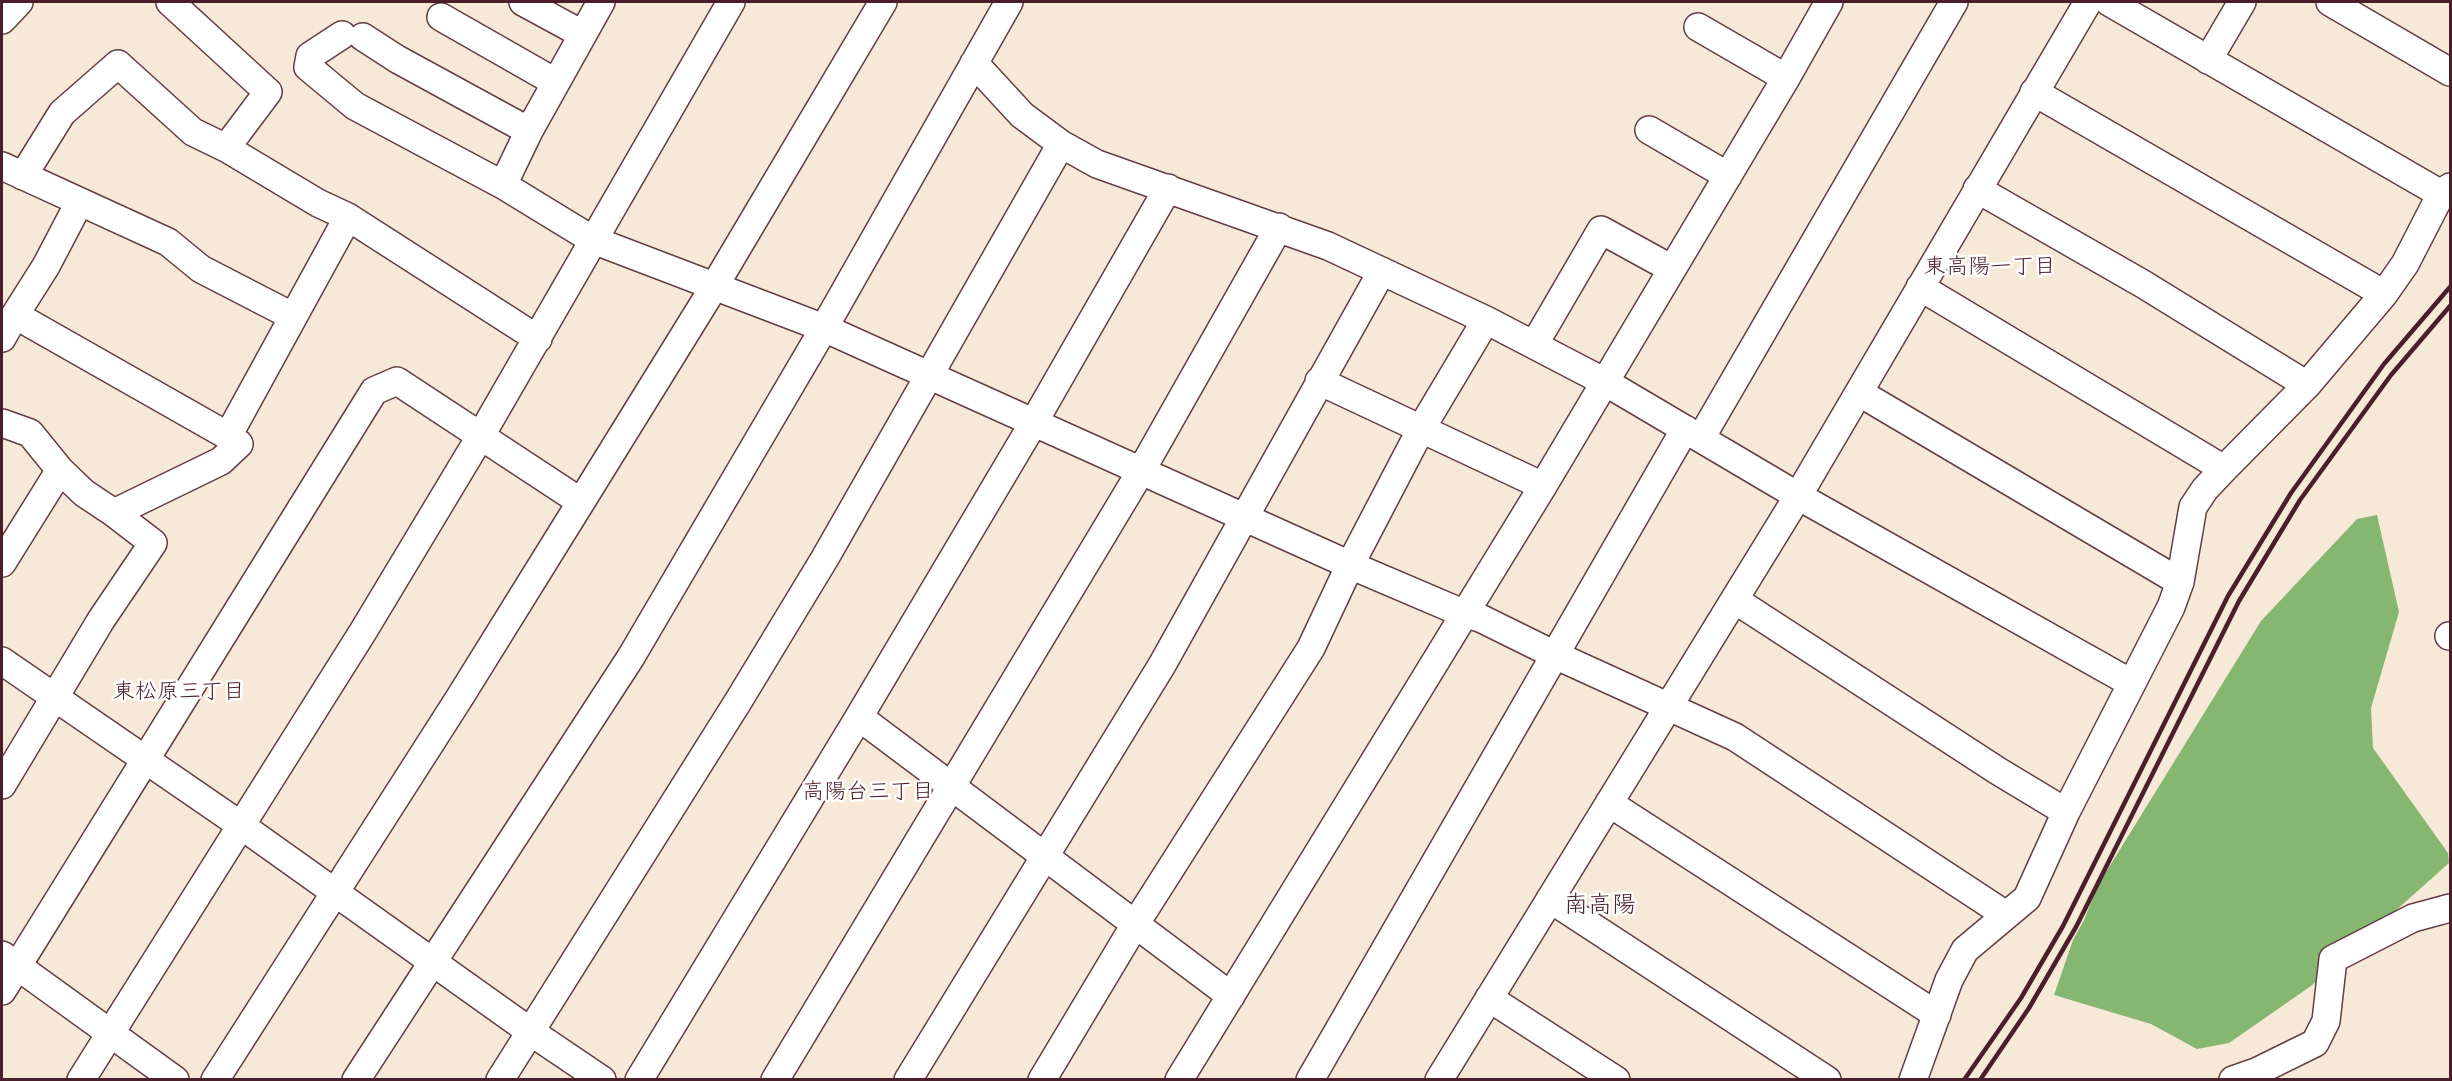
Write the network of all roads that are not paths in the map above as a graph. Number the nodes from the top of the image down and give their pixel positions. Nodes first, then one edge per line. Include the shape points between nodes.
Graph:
1 (19, 2) edge
2 (170, 2) edge
3 (523, 2) edge
4 (601, 2) edge
5 (731, 2) edge
6 (883, 2) edge
7 (1010, 2) edge
8 (1829, 2) edge
9 (1954, 2) edge
10 (2088, 2) edge
11 (2109, 2) edge
12 (2242, 2) edge
13 (2330, 2) edge
14 (441, 17) dead end
15 (2, 20) edge
16 (1698, 27) dead end
17 (582, 34) junction
18 (2208, 60) junction
19 (974, 63) junction
20 (2451, 72) edge
21 (1786, 78) junction
22 (555, 82) junction
23 (2034, 92) junction
24 (1649, 130) dead end
25 (529, 131) junction
26 (1061, 144) junction
27 (226, 148) junction
28 (12, 171) edge
29 (1728, 176) junction
30 (503, 185) junction
31 (1168, 188) junction
32 (1977, 189) junction
33 (2446, 190) edge
34 (79, 203) junction
35 (348, 217) junction
36 (1279, 227) junction
37 (593, 240) junction
38 (1672, 269) junction
39 (1382, 271) junction
40 (714, 287) junction
41 (1920, 287) junction
42 (2384, 294) junction
43 (292, 316) junction
44 (1486, 320) junction
45 (8, 326) edge
46 (824, 328) junction
47 (538, 339) junction
48 (1534, 345) junction
49 (929, 375) junction
50 (1319, 381) junction
51 (1605, 382) junction
52 (2307, 385) junction
53 (1860, 393) junction
54 (1034, 422) junction
55 (2, 423) edge
56 (1421, 429) junction
57 (1693, 434) junction
58 (228, 436) junction
59 (480, 437) junction
60 (2224, 469) junction
61 (60, 470) junction
62 (1141, 471) junction
63 (1543, 486) junction
64 (1798, 496) junction
65 (581, 502) junction
66 (114, 513) junction
67 (1246, 518) junction
68 (2, 563) edge
69 (1350, 565) junction
70 (2180, 582) junction
71 (1735, 600) junction
72 (1465, 614) junction
73 (1554, 655) junction
74 (2, 661) edge
75 (2131, 683) junction
76 (54, 697) junction
77 (1669, 707) junction
78 (859, 717) junction
79 (145, 759) junction
80 (2, 785) edge
81 (951, 787) junction
82 (1609, 803) junction
83 (2066, 812) junction
84 (239, 824) junction
85 (1043, 857) junction
86 (335, 891) junction
87 (1550, 899) junction
88 (2451, 908) edge
89 (2006, 915) junction
90 (1136, 923) junction
91 (9, 961) edge
92 (433, 961) junction
93 (2, 991) edge
94 (1231, 996) junction
95 (1489, 998) junction
96 (1937, 1015) junction
97 (531, 1032) junction
98 (110, 1034) junction
99 (81, 1080) edge
100 (175, 1080) edge
101 (215, 1080) edge
102 (356, 1080) edge
103 (500, 1080) edge
104 (602, 1080) edge
105 (639, 1080) edge
106 (776, 1080) edge
107 (908, 1080) edge
108 (1042, 1080) edge
109 (1179, 1080) edge
110 (1310, 1080) edge
111 (1439, 1080) edge
112 (1616, 1080) edge
113 (1827, 1080) edge
114 (1913, 1080) edge
115 (2233, 1080) edge

1 - 15 street
2 - 27 street via 268,93
3 - 17 street
4 - 17 street
5 - 37 street
6 - 40 street
7 - 19 street
8 - 21 street
9 - 57 street
10 - 23 street
11 - 18 street
12 - 18 street
13 - 20 street
14 - 22 street
16 - 21 street
17 - 22 street
18 - 33 street
19 - 26 street via 1022,115
19 - 46 street
21 - 29 street
22 - 25 street
23 - 32 street
23 - 42 street
24 - 29 street
25 - 30 street
25 - 30 street via 352,36 310,56 308,67 355,106
26 - 31 street via 1097,164
26 - 49 street
27 - 28 street via 193,132 118,64 62,113
27 - 35 street
28 - 34 street
29 - 38 street
30 - 37 street
31 - 36 street
31 - 54 street
32 - 41 street
32 - 52 street via 2143,284
33 - 42 street
34 - 43 street via 168,242 201,269
34 - 45 street
35 - 43 street
35 - 47 street
36 - 39 street
36 - 62 street
37 - 40 street
37 - 47 street
38 - 48 street via 1601,230
38 - 51 street
39 - 44 street
39 - 50 street
40 - 46 street
40 - 65 street
41 - 53 street
41 - 60 street
42 - 52 street
43 - 58 street
44 - 48 street
44 - 56 street
45 - 58 street
46 - 49 street
46 - 92 street via 631,657
47 - 59 street
48 - 51 street
49 - 54 street
49 - 97 street via 825,558
50 - 56 street
50 - 67 street
51 - 57 street
51 - 63 street
52 - 60 street
53 - 64 street
53 - 70 street
54 - 62 street
54 - 78 street
55 - 61 street via 30,433
56 - 63 street
56 - 69 street
57 - 64 street
57 - 73 street
58 - 66 street via 239,444 221,461
59 - 65 street
59 - 79 street via 397,381 374,392
59 - 84 street via 364,630
60 - 70 street via 2193,507
61 - 66 street via 84,493
61 - 68 street
62 - 67 street
62 - 81 street
63 - 72 street
64 - 71 street
64 - 75 street
65 - 86 street
66 - 76 street via 153,543
67 - 69 street
67 - 85 street
69 - 72 street
69 - 90 street via 1311,648
70 - 75 street
71 - 77 street
71 - 83 street
72 - 73 street
72 - 94 street
73 - 77 street
73 - 110 street
74 - 76 street
75 - 83 street
76 - 79 street
76 - 80 street
77 - 82 street
77 - 89 street via 1735,737
78 - 81 street
78 - 105 street
79 - 84 street
79 - 91 street
81 - 85 street
81 - 106 street
82 - 87 street
82 - 96 street
83 - 89 street via 2027,898
84 - 86 street
84 - 98 street
85 - 90 street
85 - 107 street
86 - 92 street
86 - 101 street
87 - 95 street
87 - 113 street
88 - 115 street via 2413,918 2333,959 2326,1020 2315,1043
89 - 96 street via 1965,950
90 - 94 street
90 - 108 street
91 - 93 street
91 - 98 street
92 - 97 street
92 - 102 street
94 - 109 street
95 - 111 street
95 - 112 street
96 - 114 street
97 - 103 street
97 - 104 street
98 - 99 street
98 - 100 street

